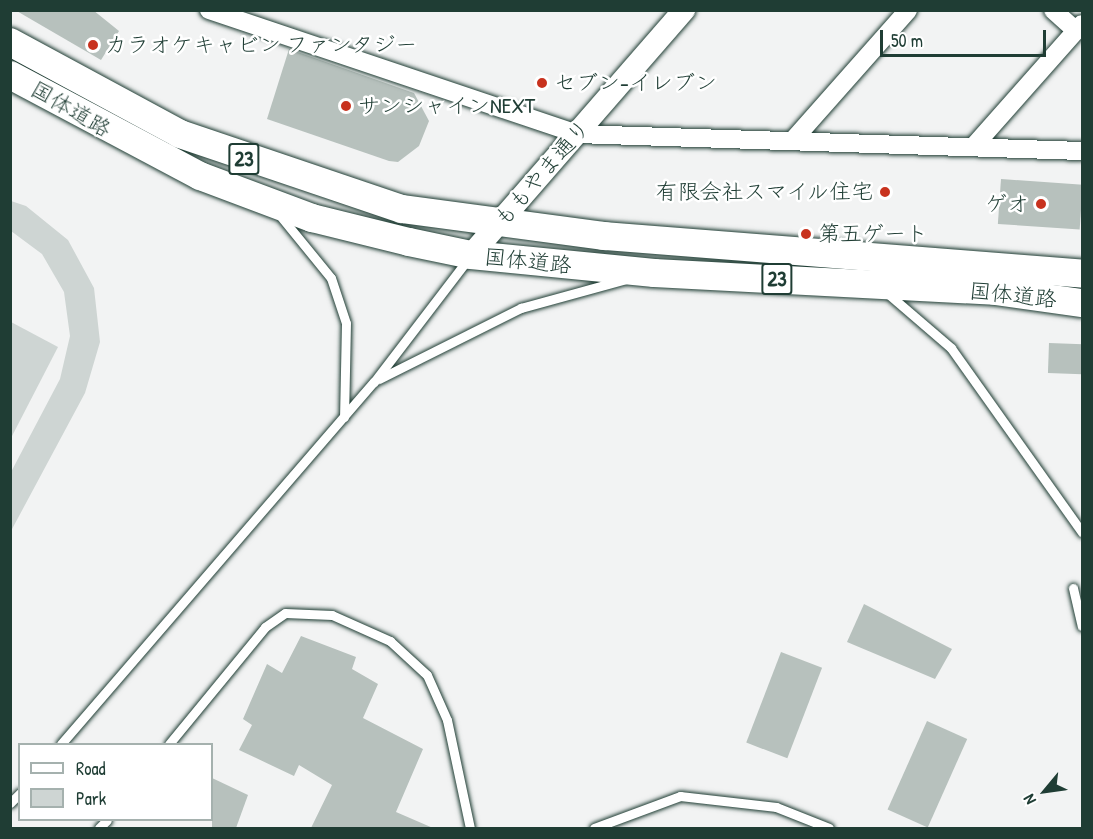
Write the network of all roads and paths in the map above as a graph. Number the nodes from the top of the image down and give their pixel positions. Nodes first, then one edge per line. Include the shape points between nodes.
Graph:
1 (209, 10) edge
2 (684, 10) edge
3 (908, 10) edge
4 (1053, 10) edge
5 (1079, 28) edge
6 (10, 42) edge
7 (10, 75) edge
8 (577, 134) junction
9 (794, 139) junction
10 (973, 147) junction
11 (1083, 151) edge
12 (257, 200) junction
13 (497, 224) junction
14 (471, 255) junction
15 (654, 273) junction
16 (1083, 274) edge
17 (877, 284) junction
18 (1083, 303) edge
19 (374, 382) junction
20 (344, 417) junction
21 (1083, 532) edge
22 (1073, 588) dead end
23 (1083, 626) edge
24 (63, 743) edge
25 (170, 743) edge
26 (470, 828) edge
27 (594, 828) edge
28 (829, 828) edge

1 - 8 street
2 - 8 street, ももやま通り
3 - 9 street
4 - 5 street
5 - 10 street
6 - 13 main road, 国体道路 / 23 via 146,117 215,148 402,209
7 - 12 main road, 国体道路 / 23 via 143,149
8 - 9 street
8 - 13 street, ももやま通り
9 - 10 street
10 - 11 street
12 - 14 main road, 国体道路 / 23 via 359,231
12 - 20 lane via 287,221 331,278 346,323
13 - 14 street, ももやま通り
13 - 16 main road, 国体道路 / 23
14 - 15 main road, 国体道路 / 23
14 - 19 lane
15 - 17 main road, 国体道路 / 23
15 - 19 lane via 521,308
17 - 18 main road, 国体道路 / 23
17 - 21 lane via 951,348
19 - 20 lane
20 - 24 lane
22 - 23 lane
25 - 26 lane via 265,627 285,613 332,615 390,641 427,675 447,720
27 - 28 lane via 680,796 776,807

